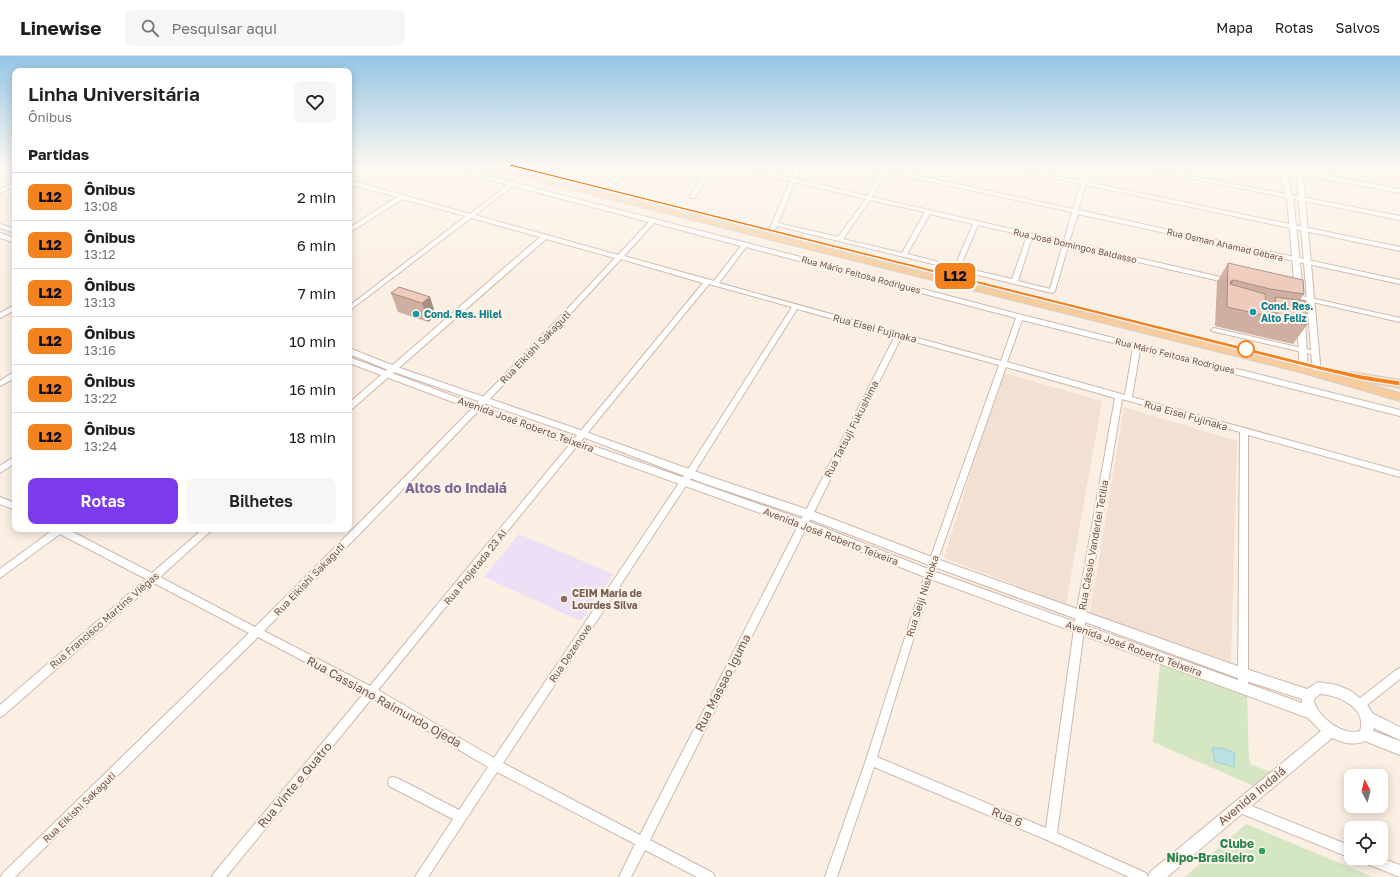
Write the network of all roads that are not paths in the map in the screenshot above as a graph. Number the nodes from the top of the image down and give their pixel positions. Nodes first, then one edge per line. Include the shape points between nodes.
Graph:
1 (391, 203) edge
2 (422, 203) edge
3 (488, 203) edge
4 (586, 203) edge
5 (640, 203) edge
6 (677, 203) edge
7 (783, 203) edge
8 (865, 203) edge
9 (891, 203) edge
10 (1038, 203) edge
11 (1078, 203) edge
12 (1181, 203) edge
13 (1291, 203) edge
14 (1303, 203) edge
15 (1325, 203) edge
16 (928, 212) junction
17 (1076, 212) junction
18 (471, 217) junction
19 (1400, 218) edge
20 (653, 221) junction
21 (976, 223) junction
22 (0, 226) edge
23 (1294, 226) junction
24 (773, 227) junction
25 (1305, 229) junction
26 (12, 230) edge
27 (352, 230) edge
28 (1030, 235) junction
29 (12, 236) edge
30 (545, 236) junction
31 (2, 238) edge
32 (840, 238) junction
33 (12, 241) edge
34 (745, 244) junction
35 (1065, 244) junction
36 (1400, 249) edge
37 (904, 255) junction
38 (621, 257) junction
39 (1296, 260) junction
40 (1308, 263) junction
41 (957, 268) junction
42 (708, 281) junction
43 (1014, 282) junction
44 (1233, 282) edge
45 (1400, 282) edge
46 (716, 283) junction
47 (1285, 294) edge
48 (1310, 300) junction
49 (796, 306) junction
50 (352, 307) edge
51 (12, 309) edge
52 (1299, 309) junction
53 (0, 316) edge
54 (1020, 316) junction
55 (1400, 320) edge
56 (1214, 330) dead end
57 (899, 334) junction
58 (1137, 346) junction
59 (1304, 350) junction
60 (352, 352) edge
61 (1315, 353) junction
62 (352, 361) edge
63 (1002, 364) junction
64 (1304, 367) junction
65 (391, 371) junction
66 (1317, 371) junction
67 (12, 377) edge
68 (0, 384) edge
69 (1400, 384) edge
70 (1400, 397) edge
71 (1123, 398) junction
72 (481, 403) junction
73 (352, 404) edge
74 (1400, 413) edge
75 (1244, 431) junction
76 (580, 438) junction
77 (12, 461) edge
78 (0, 470) edge
79 (1400, 474) edge
80 (687, 478) junction
81 (0, 500) edge
82 (12, 506) edge
83 (806, 519) junction
84 (55, 532) edge
85 (65, 532) edge
86 (206, 532) edge
87 (931, 568) junction
88 (0, 574) edge
89 (151, 579) junction
90 (1082, 615) junction
91 (1080, 628) junction
92 (257, 633) junction
93 (1400, 673) edge
94 (1243, 674) junction
95 (1243, 688) junction
96 (372, 692) junction
97 (1309, 695) junction
98 (1359, 705) junction
99 (0, 712) edge
100 (1312, 712) junction
101 (1368, 718) junction
102 (1331, 731) junction
103 (1400, 734) edge
104 (1365, 735) junction
105 (1400, 748) edge
106 (871, 760) junction
107 (496, 765) junction
108 (393, 782) dead end
109 (1239, 807) junction
110 (461, 816) junction
111 (1051, 836) junction
112 (642, 843) junction
113 (1344, 849) edge
114 (1383, 865) edge
115 (1400, 872) edge
116 (7, 877) edge
117 (218, 877) edge
118 (421, 877) edge
119 (625, 877) edge
120 (709, 877) edge
121 (831, 877) edge
122 (1142, 877) edge
123 (1155, 877) edge

1 - 27 street
2 - 18 street, Rua Eisei Fujinaka
3 - 18 street
4 - 20 street, Rua Mário Feitosa Rodrigues
5 - 64 main road
6 - 24 main road
7 - 24 street
8 - 32 street
9 - 16 street, Rua José Domingos Baldasso
10 - 17 street, Rua Osman Ahamad Gebara
11 - 17 street
12 - 23 street
13 - 23 street
14 - 25 street
15 - 19 street
16 - 21 street, Rua José Domingos Baldasso
16 - 37 street
17 - 35 street
17 - 39 street, Rua Osman Ahamad Gebara
18 - 30 street, Rua Eisei Fujinaka
18 - 50 street
20 - 34 street, Rua Mário Feitosa Rodrigues
20 - 38 street, Rua Eikishi Sakaguti
21 - 28 street, Rua José Domingos Baldasso
21 - 41 street
22 - 26 street
23 - 25 street
23 - 39 street
24 - 32 street
24 - 64 main road
25 - 36 street
25 - 40 street
28 - 35 street, Rua José Domingos Baldasso
28 - 43 street
29 - 31 street
30 - 38 street, Rua Eisei Fujinaka
30 - 65 street
31 - 33 street
32 - 37 street
34 - 46 street
34 - 54 street, Rua Mário Feitosa Rodrigues
35 - 43 street via 1052,291
35 - 44 street, Rua José Domingos Baldasso
37 - 41 street
38 - 42 street, Rua Eisei Fujinaka
38 - 72 street, Rua Eikishi Sakaguti
39 - 40 street, Rua Osman Ahamad Gebara
39 - 52 street
40 - 45 street, Rua Osman Ahamad Gebara
40 - 48 street
41 - 43 street
42 - 46 street, Rua Eisei Fujinaka
42 - 76 street, Rua Projetada 23 AI
46 - 49 street, Rua Eisei Fujinaka
47 - 52 street
48 - 52 street
48 - 55 street
48 - 61 street
49 - 57 street, Rua Eisei Fujinaka
49 - 80 street, Rua Dezenove
51 - 53 street
52 - 59 street
54 - 58 street, Rua Mário Feitosa Rodrigues
54 - 63 street, Rua Seiji Nishioka
56 - 59 street
57 - 63 street, Rua Eisei Fujinaka
57 - 83 street, Rua Tatsuji Fukushima
58 - 71 street, Rua Cássio Vanderlei Tetilia
58 - 74 street, Rua Mário Feitosa Rodrigues
59 - 61 street
59 - 64 street
60 - 65 street, Avenida José Roberto Teixeira
61 - 66 street
62 - 65 street, Avenida José Roberto Teixeira
63 - 71 street, Rua Eisei Fujinaka
63 - 87 street, Rua Seiji Nishioka
64 - 66 main road
65 - 72 street, Avenida José Roberto Teixeira
65 - 73 street
66 - 69 main road
66 - 70 main road
67 - 68 street
71 - 75 street, Rua Eisei Fujinaka
71 - 90 street, Rua Cássio Vanderlei Tetilia
72 - 76 street, Avenida José Roberto Teixeira
72 - 92 street, Rua Eikishi Sakaguti
75 - 79 street, Rua Eisei Fujinaka
75 - 94 street
76 - 80 street, Avenida José Roberto Teixeira
76 - 96 street, Rua Projetada 23 AI
77 - 78 street
80 - 83 street, Avenida José Roberto Teixeira
80 - 107 street, Rua Dezenove
81 - 82 street
83 - 87 street, Avenida José Roberto Teixeira
83 - 112 street, Rua Massao Iguma
84 - 88 street
85 - 89 street, Rua Cassiano Raimundo Ojeda
86 - 89 street, Rua Francisco Martins Viégas
87 - 90 street, Avenida José Roberto Teixeira
87 - 91 street, Avenida José Roberto Teixeira
87 - 106 street, Rua Seiji Nishioka
89 - 92 street, Rua Cassiano Raimundo Ojeda
89 - 99 street, Rua Francisco Martins Viégas
90 - 91 street, Rua Cássio Vanderlei Tetilia
90 - 94 street, Avenida José Roberto Teixeira
91 - 95 street, Avenida José Roberto Teixeira
91 - 111 street, Rua Cássio Vanderlei Tetilia
92 - 96 street, Rua Cassiano Raimundo Ojeda
92 - 116 street, Rua Eikishi Sakaguti
93 - 98 street
94 - 95 street
94 - 97 street, Avenida José Roberto Teixeira
95 - 100 street, Avenida José Roberto Teixeira
96 - 107 street, Rua Cassiano Raimundo Ojeda
96 - 117 street, Rua Vinte e Quatro
97 - 98 street via 1318,688 1330,688 1343,693
97 - 100 street
98 - 101 street
100 - 102 street via 1323,726
101 - 103 street
101 - 104 street via 1369,728
102 - 104 street via 1344,737 1356,738
102 - 109 street, Avenida Indaiá
104 - 105 street
106 - 111 street, Rua 6
106 - 121 street, Rua Seiji Nishioka
107 - 110 street, Rua Dezenove
107 - 112 street, Rua Cassiano Raimundo Ojeda
108 - 110 street
109 - 113 street
109 - 123 street, Avenida Indaiá
110 - 118 street, Rua Dezenove
111 - 122 street, Rua 6
112 - 119 street, Rua Massao Iguma
112 - 120 street, Rua Cassiano Raimundo Ojeda
114 - 115 street

